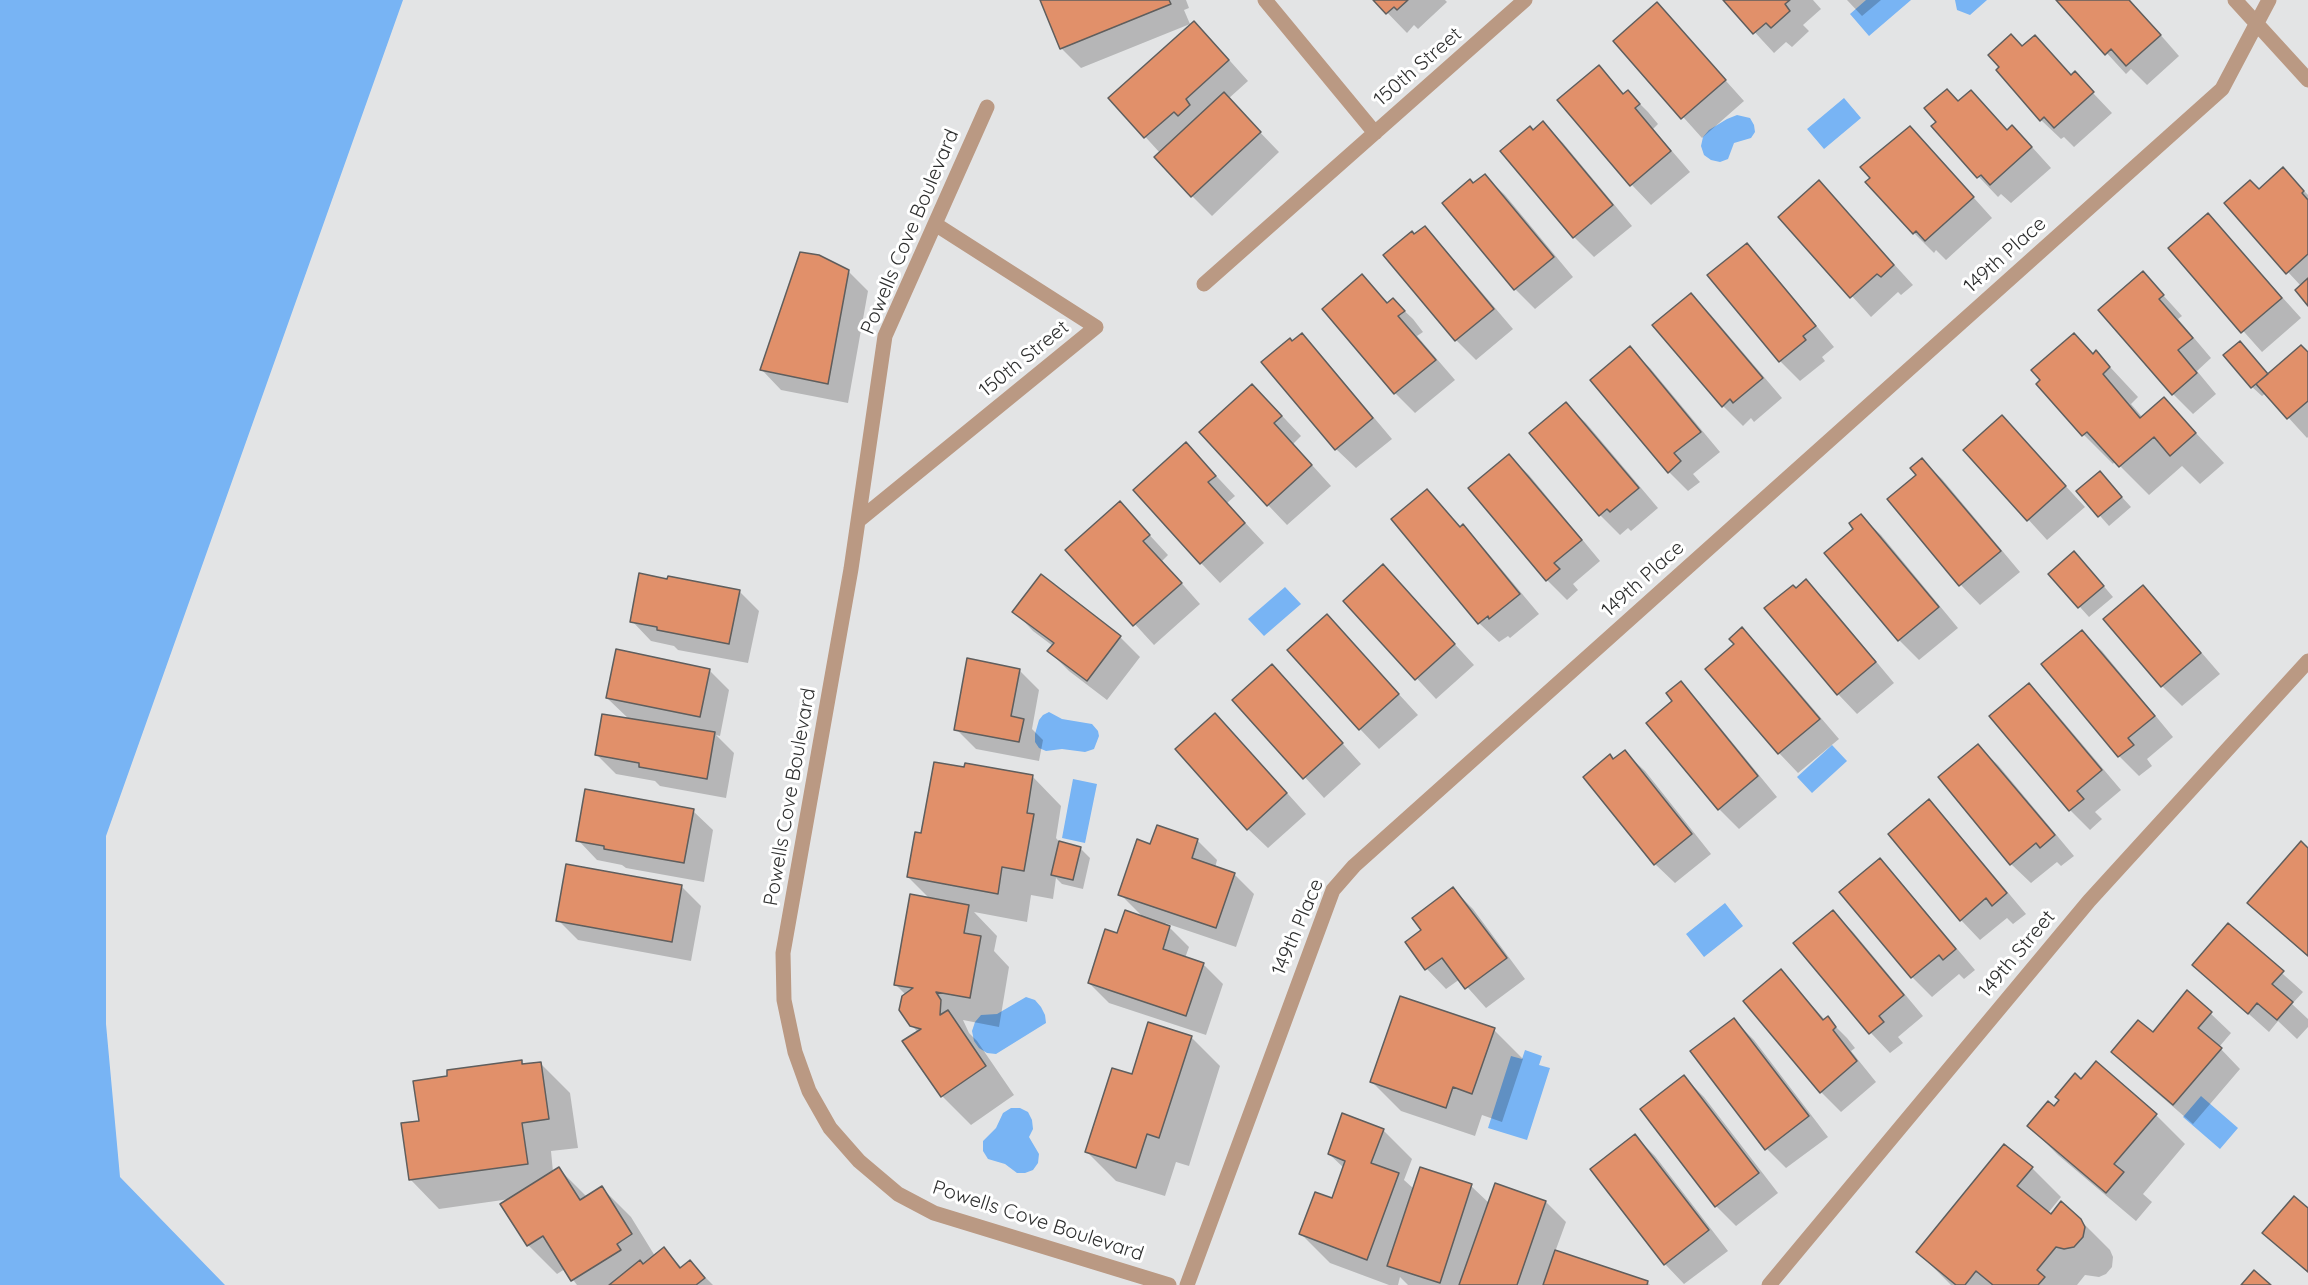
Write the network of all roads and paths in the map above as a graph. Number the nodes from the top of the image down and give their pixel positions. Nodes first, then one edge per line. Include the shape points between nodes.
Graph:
1 (1265, 0) edge
2 (1525, 0) edge
3 (2235, 0) edge
4 (2269, 0) edge
5 (2256, 23) junction
6 (2308, 80) edge
7 (987, 108) dead end
8 (1375, 133) junction
9 (935, 224) junction
10 (1204, 284) dead end
11 (858, 521) junction
12 (2308, 661) edge
13 (1169, 1285) edge
14 (1187, 1285) edge
15 (1769, 1285) edge

1 - 8 street
2 - 8 street, 150th Street
3 - 5 street
4 - 5 street, 149th Place
5 - 6 street
5 - 14 street, 149th Place via 2222,89 1354,866 1333,890
7 - 9 street, Powells Cove Boulevard
8 - 10 street, 150th Street
9 - 11 street, Powells Cove Boulevard via 885,336
9 - 11 street, 150th Street via 1096,327
11 - 13 street, Powells Cove Boulevard via 783,954 784,1000 795,1052 809,1091 830,1128 898,1194 934,1213
12 - 15 street, 149th Street via 2089,901

